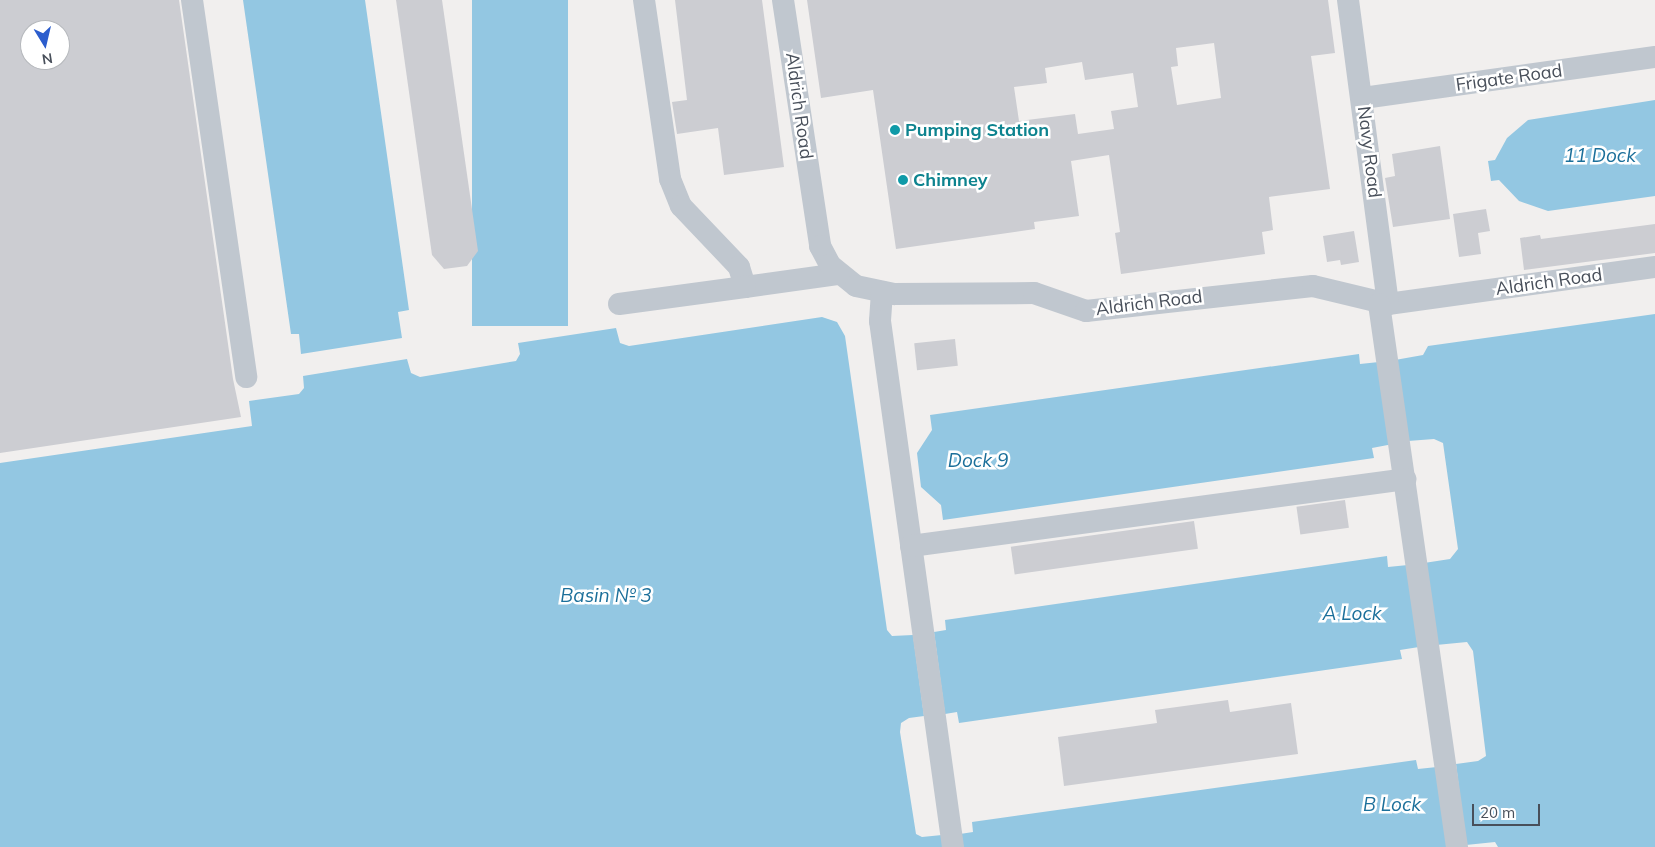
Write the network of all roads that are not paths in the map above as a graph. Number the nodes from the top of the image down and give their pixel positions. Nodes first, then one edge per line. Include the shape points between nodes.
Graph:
1 (192, 0) edge
2 (644, 0) edge
3 (783, 0) edge
4 (1348, 0) edge
5 (1655, 57) edge
6 (1362, 98) junction
7 (1655, 268) edge
8 (839, 274) junction
9 (745, 287) junction
10 (882, 292) junction
11 (619, 304) dead end
12 (1384, 304) junction
13 (246, 377) dead end
14 (1405, 479) junction
15 (911, 546) junction
16 (952, 841) edge
17 (1457, 847) edge

1 - 13 lane
2 - 9 lane via 672,189 686,213 739,267
3 - 8 lane, Aldrich Road via 820,246 826,260
4 - 6 lane, Navy Road
5 - 6 lane, Frigate Road
6 - 12 lane, Navy Road
7 - 12 lane, Aldrich Road
8 - 9 lane
8 - 10 lane, Aldrich Road via 856,286
9 - 11 lane
10 - 12 lane, Aldrich Road via 1034,292 1086,311 1320,286
10 - 15 lane via 880,321
12 - 14 lane, Navy Road via 1386,361
14 - 15 lane
14 - 17 lane, Navy Road
15 - 16 lane

